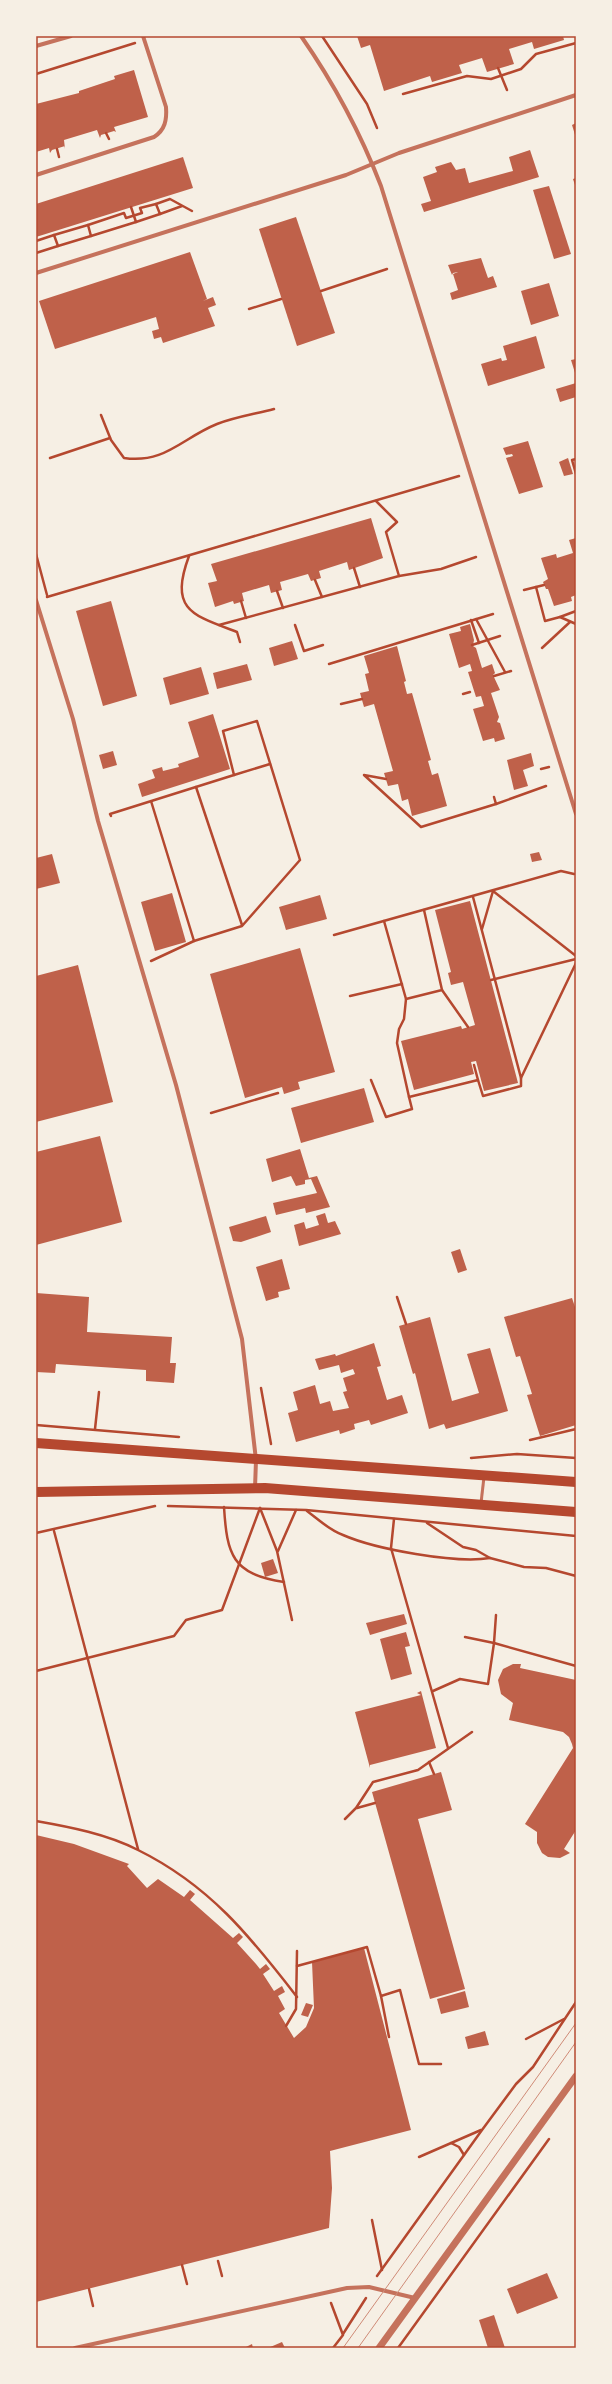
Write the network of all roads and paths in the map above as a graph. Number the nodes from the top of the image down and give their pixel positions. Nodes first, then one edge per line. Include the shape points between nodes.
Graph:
1 (71, 36) edge
2 (144, 36) edge
3 (301, 36) edge
4 (322, 36) edge
5 (576, 43) edge
6 (36, 46) edge
7 (139, 50) dead end
8 (498, 68) dead end
9 (36, 74) edge
10 (501, 76) junction
11 (507, 90) dead end
12 (403, 94) dead end
13 (576, 95) edge
14 (378, 128) dead end
15 (106, 133) dead end
16 (117, 139) dead end
17 (110, 141) junction
18 (102, 144) dead end
19 (57, 148) dead end
20 (66, 155) dead end
21 (59, 157) junction
22 (51, 159) dead end
23 (373, 164) junction
24 (36, 175) edge
25 (156, 204) junction
26 (182, 206) junction
27 (131, 207) dead end
28 (200, 210) dead end
29 (160, 214) junction
30 (134, 216) junction
31 (136, 222) junction
32 (88, 225) junction
33 (54, 235) junction
34 (91, 236) junction
35 (36, 241) edge
36 (58, 246) junction
37 (36, 253) edge
38 (387, 269) dead end
39 (36, 273) edge
40 (321, 291) dead end
41 (281, 299) dead end
42 (249, 309) dead end
43 (274, 409) dead end
44 (101, 415) dead end
45 (110, 438) junction
46 (50, 458) dead end
47 (576, 459) edge
48 (471, 472) junction
49 (576, 474) edge
50 (375, 501) junction
51 (36, 554) edge
52 (189, 556) junction
53 (476, 557) dead end
54 (354, 568) dead end
55 (399, 576) junction
56 (315, 580) dead end
57 (544, 585) dead end
58 (360, 586) junction
59 (536, 587) junction
60 (524, 590) dead end
61 (277, 591) dead end
62 (48, 596) junction
63 (322, 597) junction
64 (36, 600) edge
65 (241, 601) dead end
66 (283, 608) junction
67 (576, 612) edge
68 (493, 614) dead end
69 (560, 617) junction
70 (246, 618) junction
71 (476, 619) junction
72 (471, 620) junction
73 (570, 622) junction
74 (576, 624) edge
75 (219, 625) junction
76 (295, 625) dead end
77 (500, 636) dead end
78 (486, 640) junction
79 (240, 642) dead end
80 (478, 643) junction
81 (323, 644) dead end
82 (472, 644) dead end
83 (542, 648) dead end
84 (329, 664) dead end
85 (511, 671) dead end
86 (505, 672) junction
87 (494, 676) dead end
88 (470, 692) dead end
89 (463, 694) dead end
90 (362, 699) dead end
91 (341, 704) dead end
92 (270, 764) junction
93 (234, 775) junction
94 (386, 779) dead end
95 (546, 786) dead end
96 (196, 787) junction
97 (494, 797) dead end
98 (574, 800) edge
99 (152, 802) junction
100 (496, 804) junction
101 (576, 814) edge
102 (112, 822) dead end
103 (574, 874) dead end
104 (493, 891) junction
105 (473, 897) junction
106 (424, 910) junction
107 (384, 921) junction
108 (242, 926) junction
109 (482, 930) junction
110 (334, 935) dead end
111 (194, 941) junction
112 (148, 953) dead end
113 (576, 958) edge
114 (150, 961) junction
115 (576, 963) edge
116 (153, 969) dead end
117 (495, 979) junction
118 (491, 980) dead end
119 (402, 984) junction
120 (442, 990) junction
121 (350, 996) dead end
122 (406, 999) junction
123 (468, 1027) dead end
124 (474, 1065) dead end
125 (521, 1078) junction
126 (371, 1080) dead end
127 (478, 1080) junction
128 (278, 1093) dead end
129 (409, 1097) junction
130 (211, 1113) dead end
131 (397, 1297) dead end
132 (406, 1324) dead end
133 (260, 1380) dead end
134 (99, 1392) dead end
135 (36, 1425) edge
136 (95, 1429) junction
137 (576, 1429) edge
138 (185, 1437) dead end
139 (530, 1440) dead end
140 (254, 1442) junction
141 (36, 1443) edge
142 (270, 1444) junction
143 (278, 1445) dead end
144 (576, 1458) edge
145 (463, 1459) dead end
146 (256, 1460) junction
147 (484, 1475) junction
148 (576, 1482) edge
149 (255, 1488) junction
150 (36, 1492) edge
151 (480, 1505) junction
152 (224, 1507) junction
153 (260, 1508) junction
154 (296, 1510) junction
155 (306, 1510) junction
156 (576, 1512) edge
157 (394, 1519) junction
158 (426, 1522) junction
159 (54, 1531) junction
160 (36, 1534) edge
161 (576, 1536) edge
162 (391, 1548) junction
163 (277, 1551) junction
164 (490, 1558) junction
165 (239, 1565) junction
166 (576, 1576) edge
167 (284, 1582) junction
168 (496, 1616) dead end
169 (292, 1620) dead end
170 (465, 1637) dead end
171 (494, 1643) junction
172 (87, 1659) junction
173 (576, 1666) edge
174 (36, 1671) edge
175 (433, 1691) junction
176 (472, 1732) dead end
177 (448, 1748) junction
178 (429, 1762) junction
179 (434, 1774) dead end
180 (375, 1803) dead end
181 (356, 1808) junction
182 (345, 1820) dead end
183 (36, 1821) edge
184 (138, 1849) junction
185 (297, 1951) dead end
186 (297, 1966) junction
187 (381, 1996) junction
188 (297, 1998) junction
189 (576, 2002) edge
190 (564, 2018) junction
191 (286, 2026) dead end
192 (390, 2037) dead end
193 (526, 2039) dead end
194 (441, 2064) dead end
195 (576, 2076) edge
196 (482, 2130) junction
197 (554, 2132) dead end
198 (451, 2143) junction
199 (464, 2155) junction
200 (419, 2157) dead end
201 (372, 2220) dead end
202 (218, 2261) dead end
203 (182, 2265) dead end
204 (382, 2270) junction
205 (222, 2276) dead end
206 (187, 2284) dead end
207 (371, 2287) junction
208 (89, 2289) dead end
209 (327, 2292) junction
210 (415, 2298) junction
211 (93, 2306) dead end
212 (343, 2335) junction
213 (75, 2348) edge
214 (333, 2348) edge
215 (379, 2348) edge
216 (398, 2348) edge

1 - 6 street
2 - 24 street via 166,107 162,132 154,137
3 - 23 street via 333,85
4 - 14 path via 367,104
5 - 10 path via 536,54 521,68
7 - 9 path via 137,43
8 - 10 path
10 - 11 path
10 - 12 path via 484,79 467,76
13 - 23 street
15 - 17 path
16 - 17 path
17 - 18 path
19 - 21 path
20 - 21 path
21 - 22 path
23 - 39 street via 339,178
23 - 48 street
25 - 26 path via 170,199
25 - 29 path
25 - 30 path via 140,208 142,214
26 - 28 path via 192,212
26 - 29 path
27 - 30 path
29 - 31 path
30 - 31 path
30 - 32 path via 126,218 124,213
31 - 34 path
32 - 33 path
32 - 34 path
33 - 35 path
33 - 36 path
34 - 36 path
36 - 37 path
38 - 40 path
41 - 42 path
43 - 45 path via 217,424 171,450 147,460 124,458
44 - 45 path
45 - 46 path
47 - 49 path via 572,460
48 - 50 path
48 - 98 street via 504,587
50 - 52 path
50 - 55 path via 397,522 386,532
51 - 62 path
52 - 62 path
52 - 75 path via 182,574 181,590 187,609
53 - 55 path via 441,569
54 - 58 path
55 - 58 path
56 - 63 path
57 - 59 path
58 - 63 path
59 - 60 path
59 - 69 path via 545,621
61 - 66 path
62 - 64 path
63 - 66 path
64 - 140 street via 73,720 98,821 176,1084 242,1339
65 - 70 path
66 - 70 path
67 - 69 path
68 - 71 path
69 - 73 path
70 - 75 path
71 - 72 path
71 - 78 path
72 - 80 path
72 - 84 path
73 - 74 path
73 - 83 path
75 - 79 path via 237,632
76 - 81 path via 304,651
77 - 78 path
78 - 80 path
78 - 86 path
80 - 82 path
85 - 86 path
86 - 87 path
88 - 89 path
90 - 91 path
92 - 93 path
92 - 93 path via 257,721 223,731
92 - 108 path via 300,860
93 - 96 path
94 - 100 path via 364,775 421,827
95 - 100 path
96 - 99 path
96 - 108 path
97 - 100 path
98 - 101 street
99 - 102 path via 110,814
99 - 111 path
103 - 104 path via 561,871
104 - 105 path
104 - 109 path
104 - 113 path
105 - 106 path
105 - 109 path
106 - 107 path
106 - 120 path
107 - 110 path
107 - 119 path
108 - 111 path
109 - 117 path
111 - 114 path
112 - 114 path
113 - 117 path
114 - 116 path
115 - 125 path
117 - 118 path
117 - 125 path
119 - 121 path
119 - 122 path
120 - 122 path
120 - 123 path
122 - 129 path via 404,1019 397,1043
124 - 127 path
125 - 127 path via 521,1086 483,1096
126 - 129 path via 386,1117 412,1109
127 - 129 path
128 - 130 path
131 - 132 path
133 - 142 path
134 - 136 path
135 - 136 path
136 - 138 path
137 - 139 path
140 - 142 path
140 - 146 street
141 - 146 main road
142 - 143 path
144 - 145 path via 517,1454
146 - 147 main road
146 - 149 street
147 - 148 main road
147 - 151 lane
149 - 150 main road
149 - 151 main road
151 - 156 main road
152 - 153 path
152 - 159 path via 156,1506
152 - 165 path via 226,1539
153 - 154 path
153 - 163 path
153 - 165 path
154 - 155 path
154 - 163 path
155 - 157 path
155 - 162 path via 328,1528 344,1536
157 - 158 path
157 - 162 path
158 - 161 path
158 - 164 path via 463,1547 476,1550
159 - 160 path
159 - 172 path
162 - 164 path via 475,1560
162 - 175 path
163 - 167 path
164 - 166 path
165 - 167 path via 258,1576
165 - 172 path via 222,1610 186,1620 174,1636
167 - 169 path
168 - 171 path
170 - 171 path
171 - 173 path
171 - 175 path via 488,1684 460,1679
172 - 174 path
172 - 184 path
175 - 177 path
176 - 177 path
177 - 178 path
178 - 179 path
178 - 181 path via 418,1770 373,1782
180 - 181 path
181 - 182 path
183 - 184 path via 95,1834
184 - 188 path via 180,1874 214,1901 253,1940
185 - 186 path
186 - 187 path via 367,1947
186 - 188 path
187 - 192 path
187 - 194 path via 400,1990 419,2064
188 - 191 path via 294,2015
189 - 190 path
190 - 193 path
190 - 196 path via 533,2067 516,2084
195 - 210 street
196 - 198 path
196 - 199 path
197 - 216 path
198 - 199 path via 459,2147
198 - 200 path
199 - 204 path
201 - 204 path
202 - 205 path
203 - 206 path
204 - 207 path
207 - 209 street
207 - 210 street
207 - 212 path
208 - 211 path
209 - 212 path
209 - 213 street
210 - 215 street
212 - 214 path

